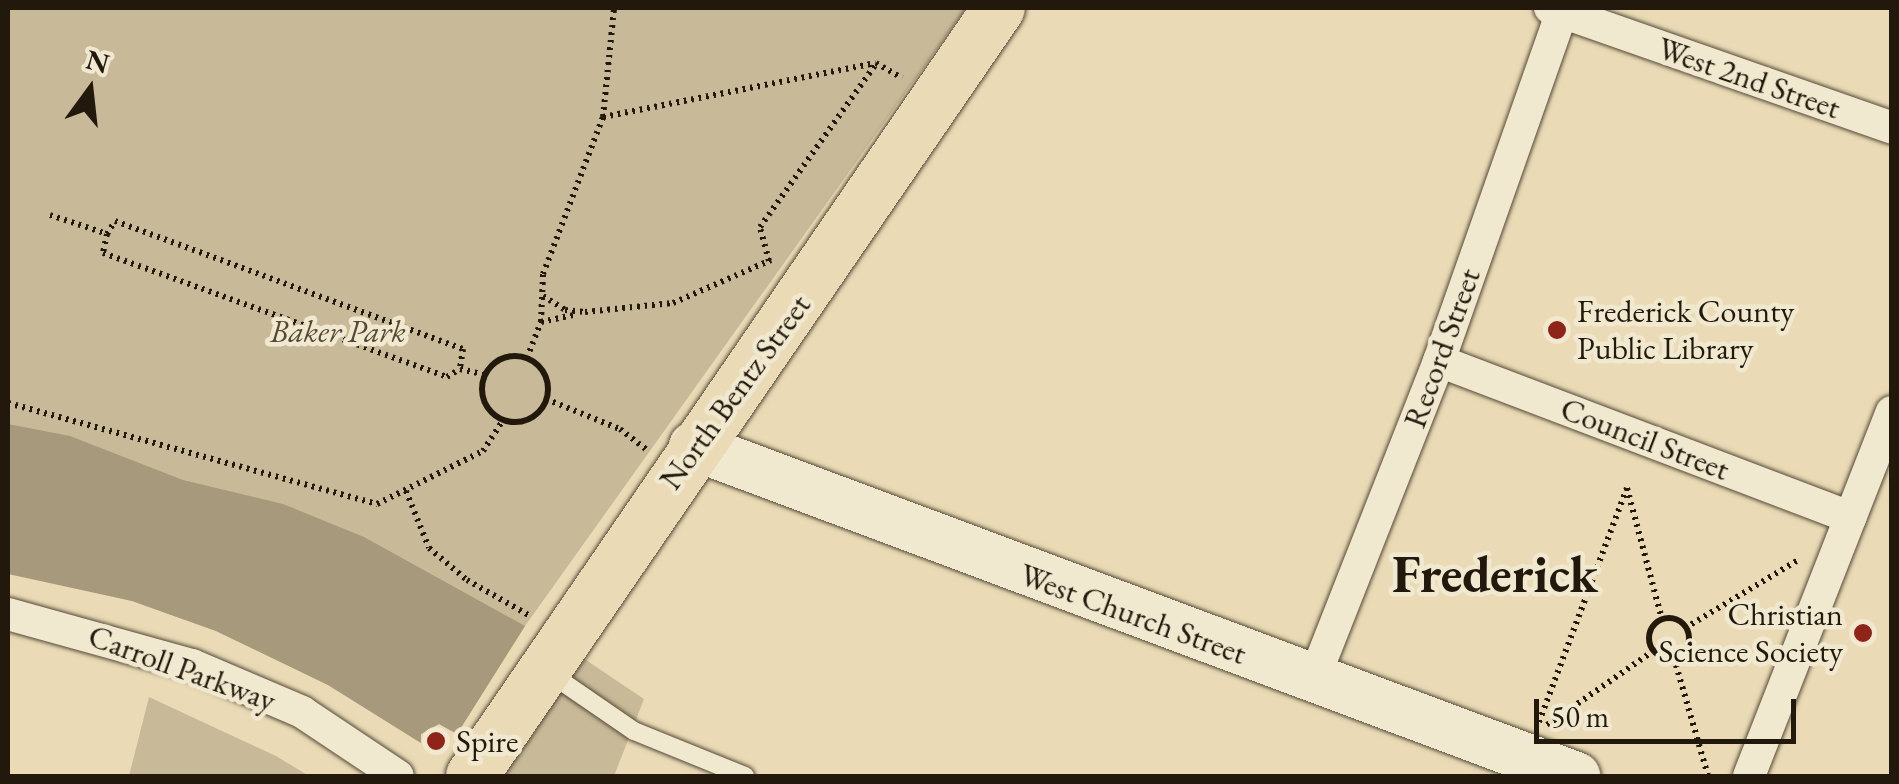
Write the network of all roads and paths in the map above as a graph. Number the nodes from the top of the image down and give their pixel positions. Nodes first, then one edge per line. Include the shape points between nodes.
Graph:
1 (614, 8) edge
2 (998, 8) edge
3 (1556, 10) edge
4 (876, 62) junction
5 (906, 81) dead end
6 (603, 117) junction
7 (1892, 128) edge
8 (50, 215) dead end
9 (107, 234) junction
10 (786, 252) dead end
11 (769, 261) junction
12 (542, 295) junction
13 (584, 312) junction
14 (541, 322) junction
15 (527, 358) junction
16 (1439, 361) junction
17 (460, 369) junction
18 (486, 375) junction
19 (546, 399) junction
20 (8, 403) edge
21 (1892, 412) edge
22 (502, 422) junction
23 (671, 449) junction
24 (406, 492) junction
25 (1850, 517) junction
26 (1805, 556) dead end
27 (8, 614) edge
28 (1662, 620) junction
29 (1685, 628) junction
30 (539, 644) junction
31 (1653, 652) junction
32 (1674, 658) junction
33 (1313, 681) junction
34 (398, 776) edge
35 (472, 776) edge
36 (745, 776) edge
37 (1576, 776) edge
38 (1708, 776) edge
39 (1749, 776) edge

1 - 6 path
2 - 23 main road, North Bentz Street via 823,270
3 - 7 street, West 2nd Street
3 - 16 street, Record Street
4 - 5 path
4 - 6 path
4 - 11 path via 760,227
6 - 12 path via 543,274
8 - 9 path
9 - 17 path via 103,254 447,378
9 - 17 path via 115,221 463,349
10 - 11 path
11 - 13 path via 673,304
12 - 13 path via 564,310
12 - 14 path
13 - 14 path
14 - 15 path
15 - 18 path via 500,359
15 - 19 path via 546,376
16 - 25 street, Council Street
16 - 33 street, Record Street
17 - 18 path
18 - 22 path via 482,396
19 - 22 path via 536,415
19 - 23 path
20 - 24 path via 377,504
21 - 25 street
22 - 24 path via 483,451
23 - 30 main road, North Bentz Street
23 - 33 street, West Church Street
24 - 30 path via 429,548
25 - 39 street
26 - 29 path
27 - 34 street, Carroll Parkway via 192,665 302,712
28 - 29 path
28 - 31 path via 1650,630
28 - 31 path via 1626,488 1535,733
29 - 32 path via 1689,641
30 - 35 main road, North Bentz Street
30 - 36 lane via 634,731
31 - 32 path
32 - 38 path
33 - 37 street, West Church Street

